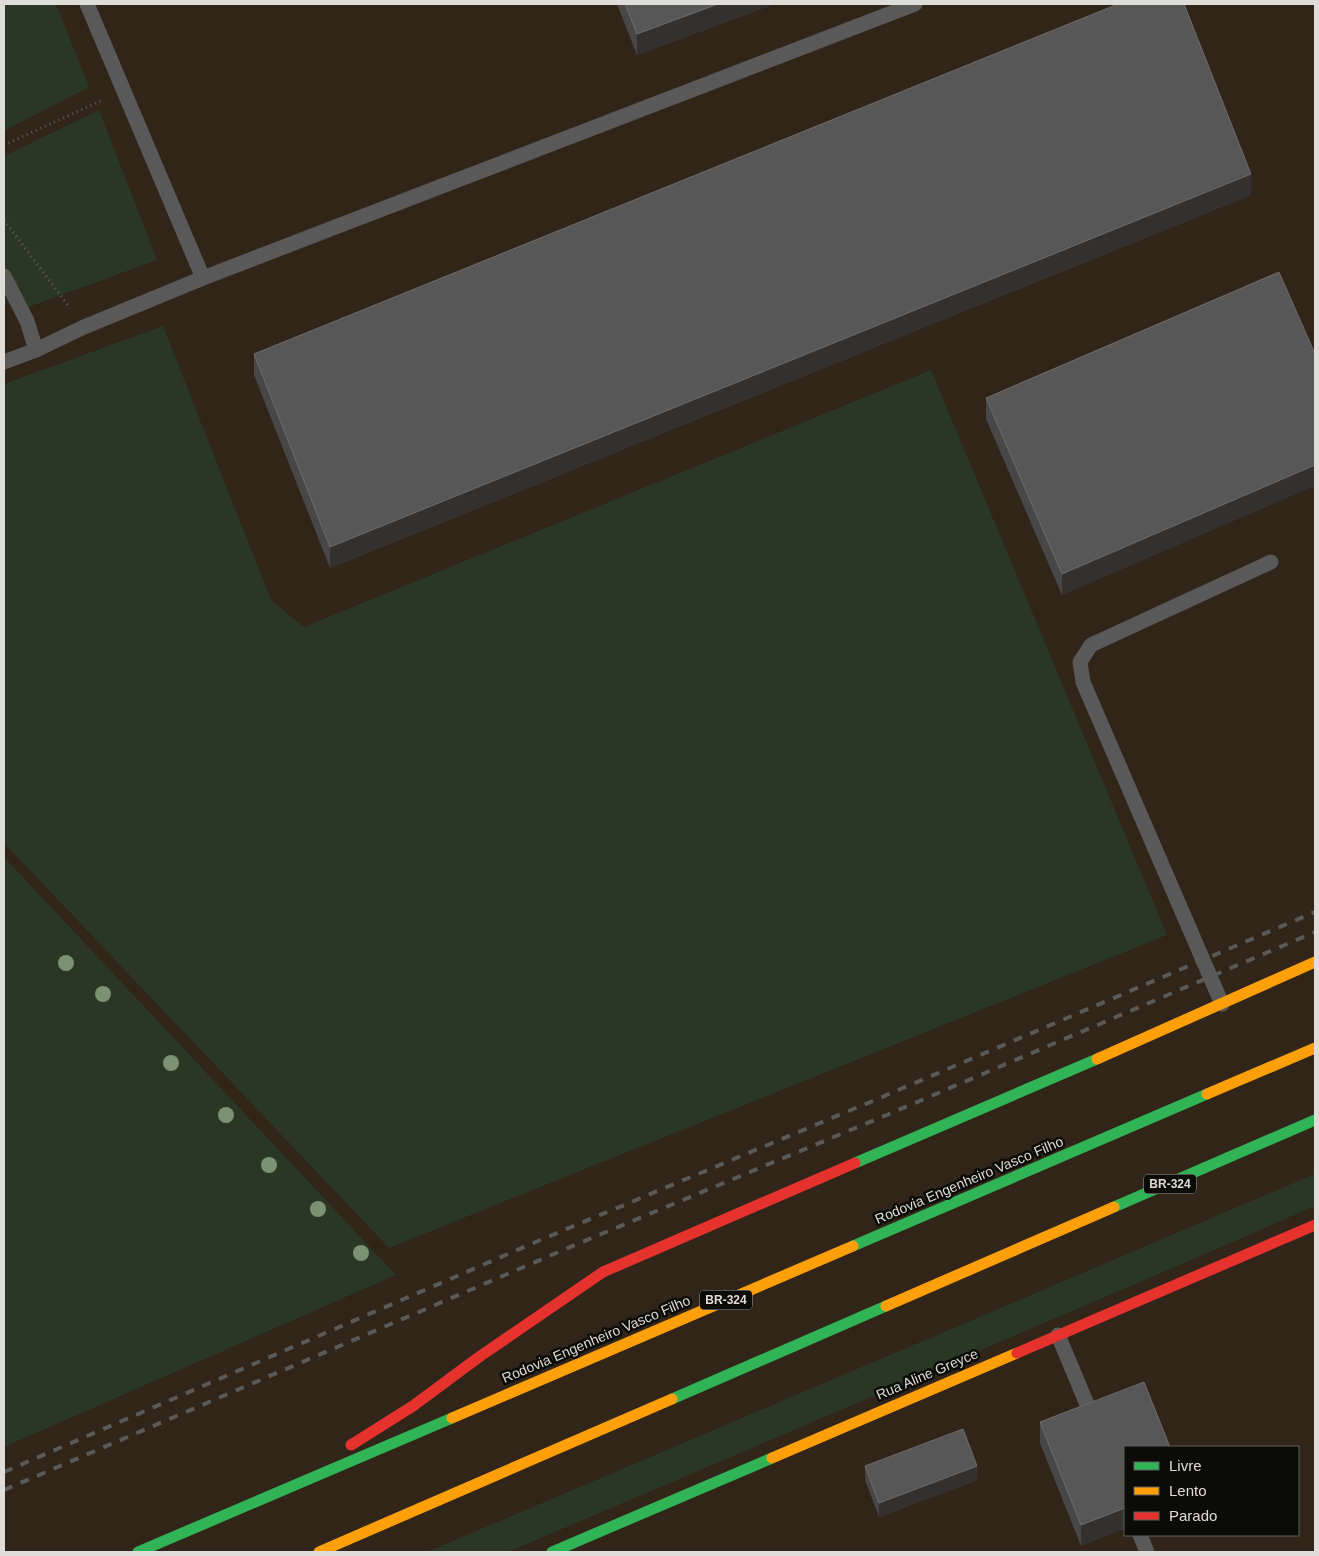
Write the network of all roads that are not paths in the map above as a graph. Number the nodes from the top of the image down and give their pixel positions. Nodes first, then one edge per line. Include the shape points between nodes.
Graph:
1 (87, 4) edge
2 (915, 4) edge
3 (4, 276) edge
4 (203, 278) junction
5 (36, 350) junction
6 (4, 362) edge
7 (1271, 562) dead end
8 (1315, 962) edge
9 (1222, 1004) junction
10 (1315, 1048) edge
11 (1315, 1120) edge
12 (1315, 1225) edge
13 (1058, 1335) junction
14 (1100, 1435) edge
15 (278, 1491) junction
16 (1140, 1536) edge
17 (138, 1552) edge
18 (319, 1552) edge
19 (552, 1552) edge
20 (1147, 1552) edge

1 - 4 lane
2 - 4 lane
3 - 5 lane via 27,320
4 - 5 lane
5 - 6 lane
7 - 9 lane via 1091,646 1080,662 1083,682
8 - 9 main road
9 - 15 main road via 603,1272 413,1406
10 - 15 main road, Rodovia Engenheiro Vasco Filho / BR-324
11 - 18 main road, BR-324
12 - 13 main road, Rua Aline Greyce
13 - 14 lane
13 - 19 main road, Rua Aline Greyce
15 - 17 main road, Rodovia Engenheiro Vasco Filho / BR-324
16 - 20 lane

